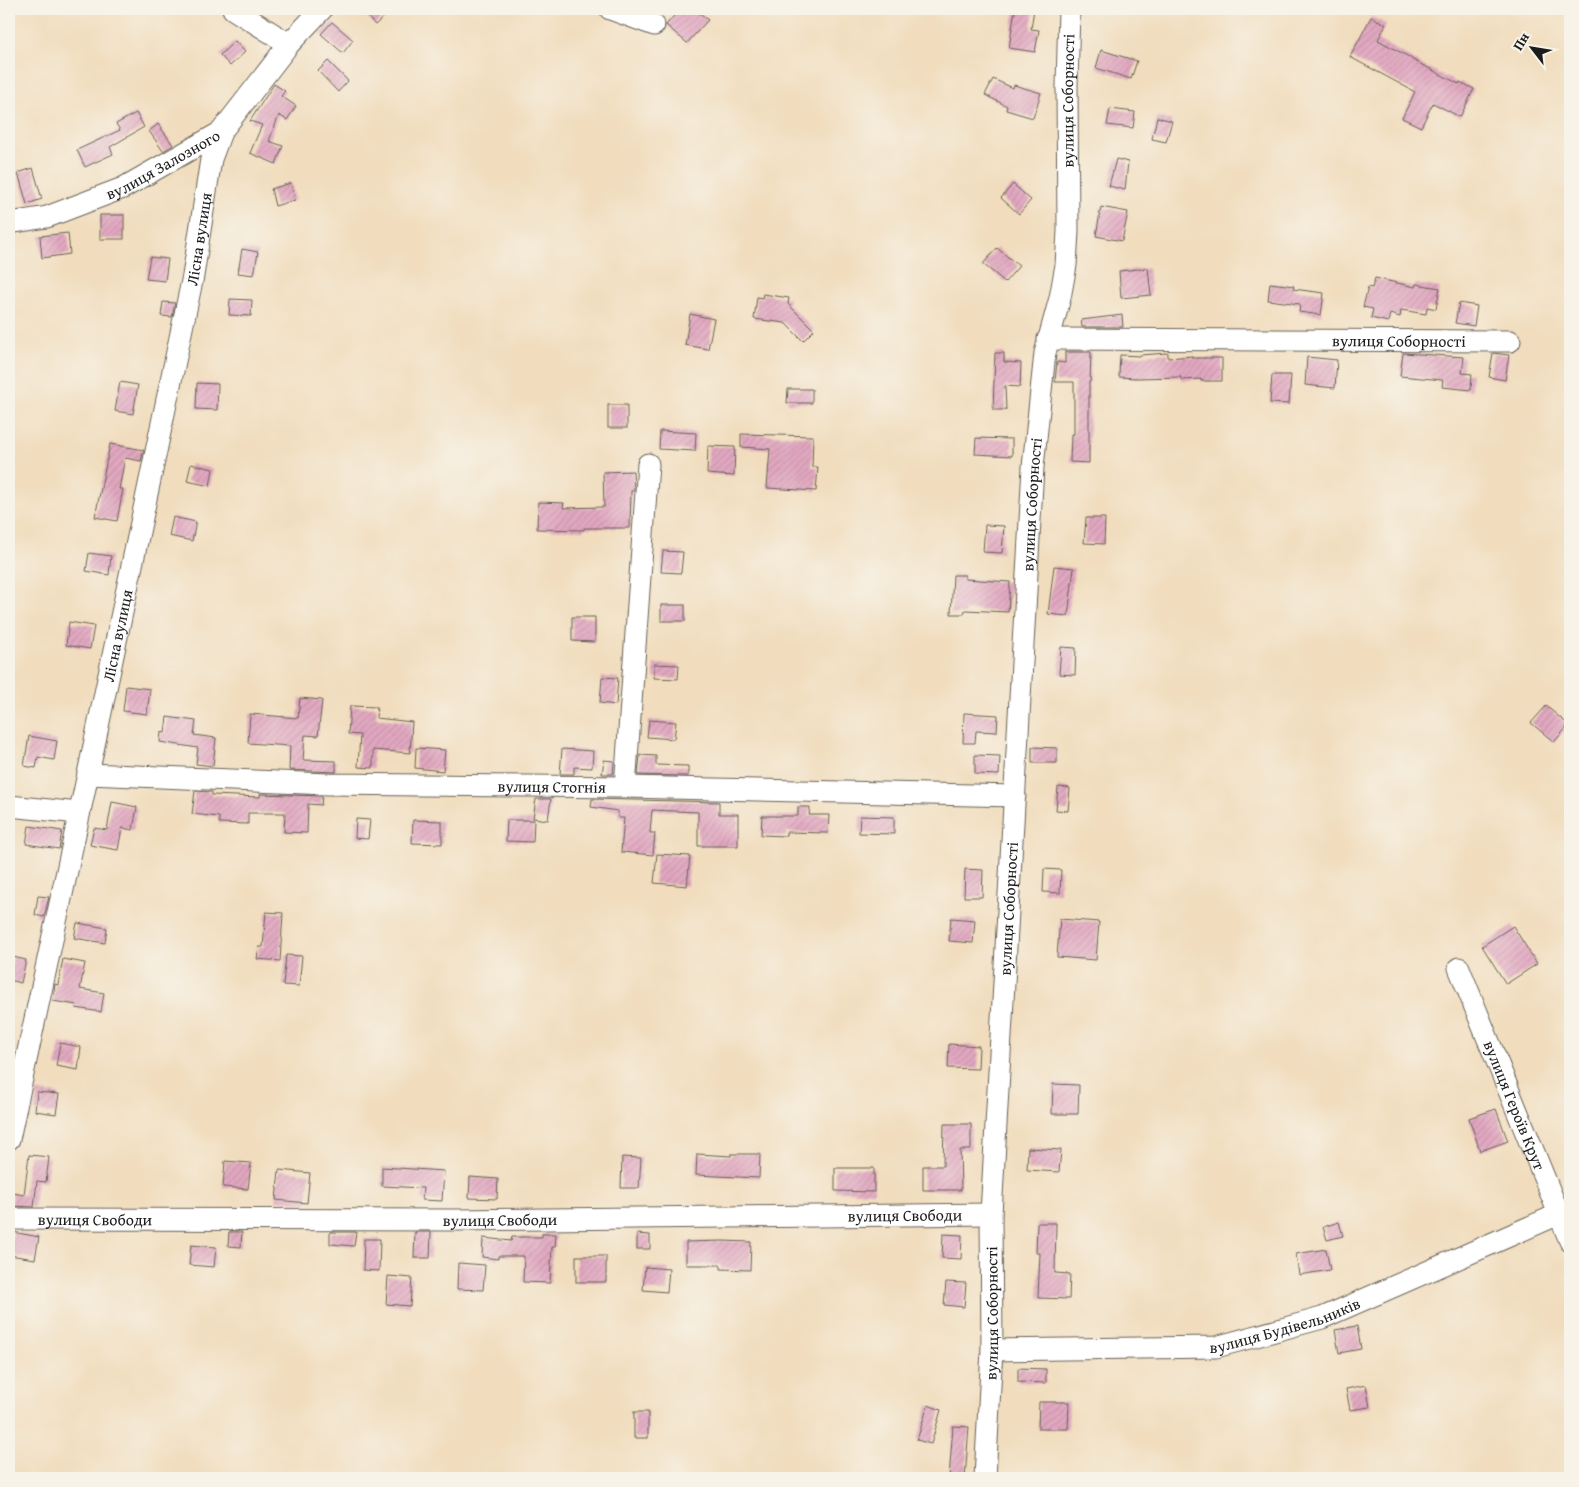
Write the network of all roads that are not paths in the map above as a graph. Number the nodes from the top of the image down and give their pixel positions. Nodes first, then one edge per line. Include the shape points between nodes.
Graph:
1 (234, 9) edge
2 (322, 9) edge
3 (610, 9) edge
4 (1069, 9) edge
5 (654, 25) dead end
6 (289, 44) junction
7 (221, 132) junction
8 (9, 223) edge
9 (1048, 339) junction
10 (1510, 341) dead end
11 (648, 464) dead end
12 (88, 774) junction
13 (625, 787) junction
14 (1015, 796) junction
15 (9, 806) edge
16 (79, 813) junction
17 (1459, 968) dead end
18 (9, 1139) edge
19 (992, 1214) junction
20 (1559, 1214) junction
21 (9, 1219) edge
22 (1570, 1241) edge
23 (992, 1350) junction
24 (985, 1478) edge

1 - 6 street
2 - 6 street, вулиця Залозного
3 - 5 street
4 - 9 street, вулиця Соборності via 1066,265
6 - 7 street, вулиця Залозного
7 - 8 street, вулиця Залозного via 123,188 47,218
7 - 12 street, Лісна вулиця via 212,159 193,276
9 - 10 street, вулиця Соборності
9 - 14 street, вулиця Соборності via 1033,467
11 - 13 street
12 - 13 street, вулиця Стогнія via 328,784
12 - 16 street, Лісна вулиця
13 - 14 street, вулиця Стогнія
14 - 19 street, вулиця Соборності
15 - 16 street
16 - 18 street, Лісна вулиця
17 - 20 street, вулиця Героїв Крут
19 - 21 street, вулиця Свободи via 458,1220
19 - 23 street, вулиця Соборності
20 - 22 street, вулиця Героїв Крут
20 - 23 street, вулиця Будівельників via 1322,1318 1216,1347
23 - 24 street, вулиця Соборності

